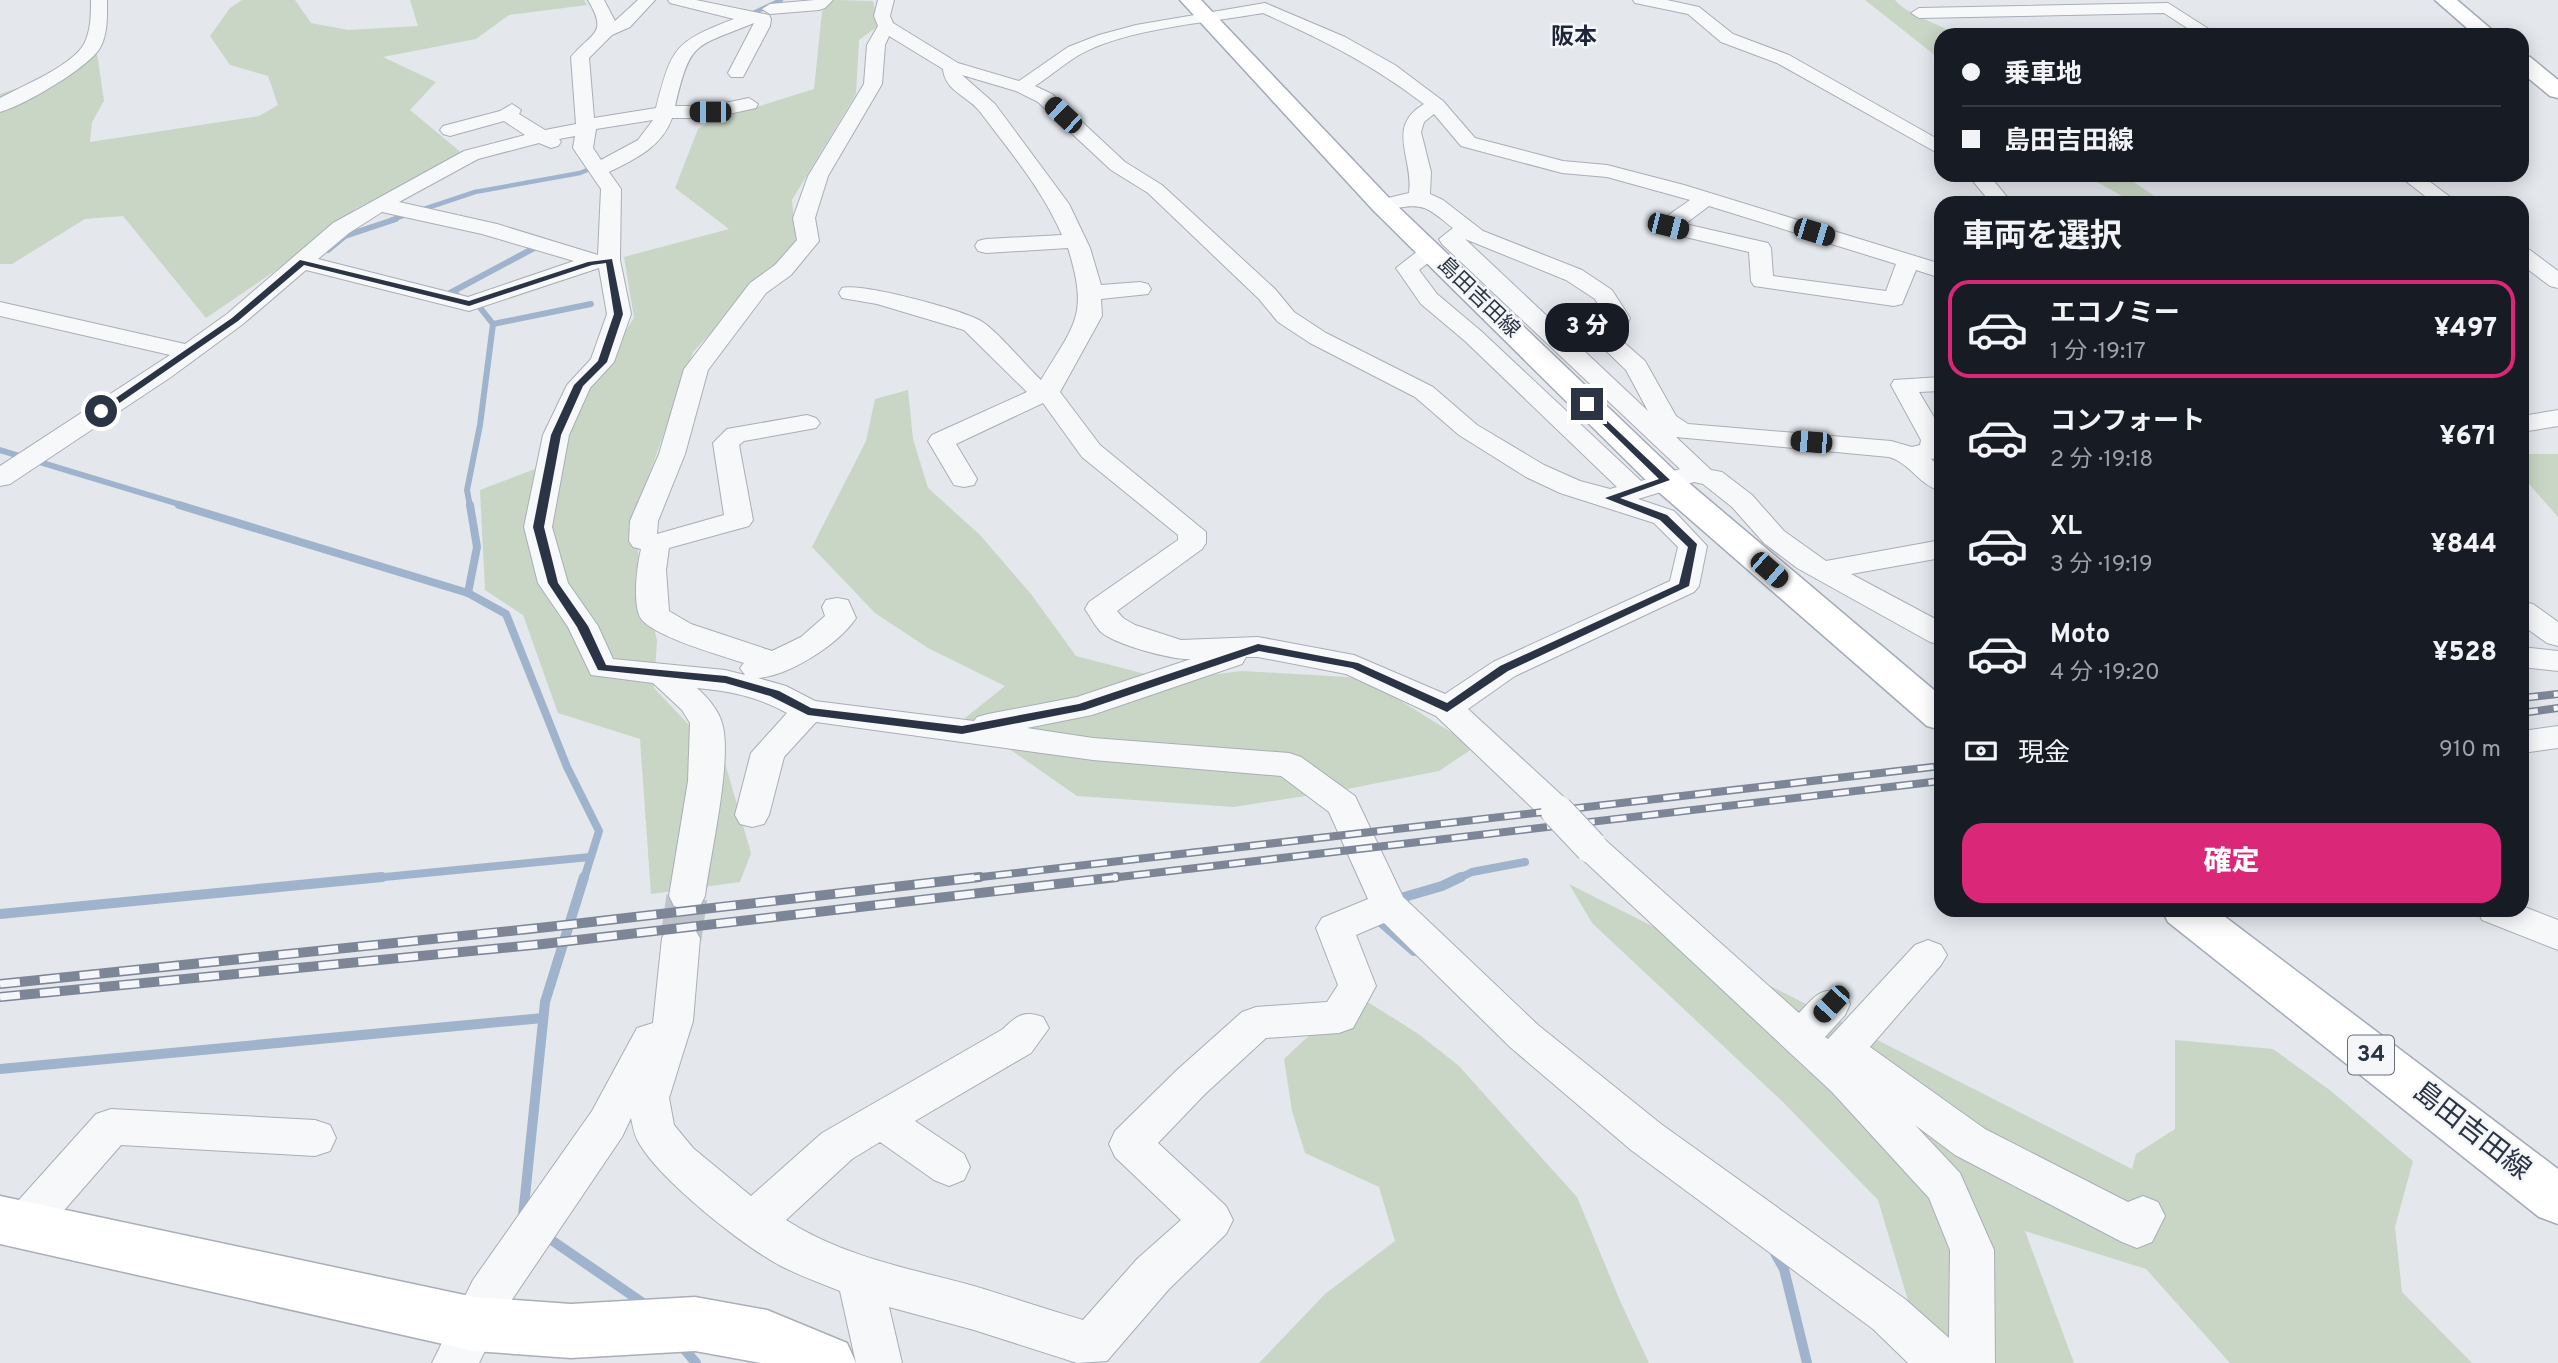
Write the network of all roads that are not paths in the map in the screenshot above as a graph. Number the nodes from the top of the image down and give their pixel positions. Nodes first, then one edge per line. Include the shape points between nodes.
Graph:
1 (99, 0) edge
2 (596, 0) edge
3 (612, 0) edge
4 (648, 0) edge
5 (676, 0) edge
6 (787, 0) edge
7 (825, 0) edge
8 (886, 0) edge
9 (1641, 0) edge
10 (2445, 0) edge
11 (2130, 4) edge
12 (1914, 6) edge
13 (770, 9) junction
14 (1199, 9) edge
15 (748, 17) junction
16 (886, 26) junction
17 (615, 28) junction
18 (1951, 28) edge
19 (2198, 28) edge
20 (2479, 28) edge
21 (952, 67) junction
22 (2529, 68) edge
23 (737, 73) dead end
24 (1021, 87) junction
25 (2558, 91) edge
26 (749, 104) dead end
27 (1436, 105) junction
28 (0, 106) edge
29 (664, 112) junction
30 (587, 126) junction
31 (450, 130) dead end
32 (542, 136) junction
33 (1934, 145) edge
34 (594, 165) junction
35 (471, 176) dead end
36 (1984, 182) edge
37 (2418, 182) edge
38 (1996, 196) edge
39 (2438, 196) edge
40 (1419, 197) junction
41 (1706, 198) junction
42 (381, 205) junction
43 (1382, 205) junction
44 (1466, 229) junction
45 (1076, 241) junction
46 (986, 246) dead end
47 (1431, 252) junction
48 (2529, 260) edge
49 (603, 261) junction
50 (1908, 261) junction
51 (309, 264) junction
52 (1934, 269) edge
53 (2558, 281) edge
54 (1140, 289) dead end
55 (850, 293) dead end
56 (1090, 293) junction
57 (5, 313) edge
58 (189, 352) junction
59 (1934, 384) edge
60 (1047, 392) junction
61 (2529, 411) edge
62 (2553, 419) edge
63 (807, 423) dead end
64 (2529, 423) edge
65 (1934, 440) edge
66 (1934, 440) edge
67 (1910, 455) junction
68 (8, 472) edge
69 (1701, 475) junction
70 (1934, 477) edge
71 (964, 479) dead end
72 (1665, 480) junction
73 (1623, 494) junction
74 (656, 543) junction
75 (1934, 550) edge
76 (1824, 570) junction
77 (837, 607) dead end
78 (2529, 616) edge
79 (1934, 631) edge
80 (2558, 636) edge
81 (1258, 648) junction
82 (2529, 658) edge
83 (2558, 661) edge
84 (775, 662) junction
85 (626, 671) junction
86 (663, 675) junction
87 (1447, 708) junction
88 (808, 711) junction
89 (1934, 712) edge
90 (962, 730) junction
91 (2558, 737) edge
92 (2529, 741) edge
93 (752, 815) dead end
94 (687, 896) tunnel mouth
95 (1383, 903) junction
96 (2194, 917) edge
97 (2512, 917) edge
98 (2518, 917) edge
99 (2550, 933) edge
100 (681, 938) tunnel mouth
101 (1928, 954) dead end
102 (675, 979) junction
103 (1831, 1004) dead end
104 (1029, 1028) dead end
105 (1801, 1038) junction
106 (1836, 1058) junction
107 (880, 1120) junction
108 (315, 1138) dead end
109 (949, 1167) dead end
110 (2558, 1199) edge
111 (2143, 1216) dead end
112 (12, 1223) edge
113 (752, 1223) junction
114 (860, 1278) junction
115 (465, 1343) edge
116 (827, 1363) edge
117 (879, 1363) edge
118 (1942, 1363) edge
119 (1972, 1363) edge

1 - 28 street via 91,49
2 - 17 street
3 - 17 street
4 - 17 street
5 - 15 street
6 - 13 street
7 - 13 street via 819,5
8 - 16 street
9 - 33 street via 1693,10 1727,38 1783,59
10 - 20 main road
11 - 12 street
11 - 19 street via 2168,8
12 - 18 street
13 - 15 street
14 - 24 street via 1074,51
14 - 27 street via 1265,8 1389,69
14 - 43 main road, 島田吉田線
15 - 23 street via 763,19 762,26
15 - 29 street via 687,47
16 - 21 street
16 - 74 street via 876,45 873,84 818,176 804,218 808,241 783,270 758,289 696,369 672,454 644,521 643,541
17 - 30 street via 580,57
21 - 24 street
21 - 45 street via 953,80 988,108 1027,158 1059,204
22 - 25 main road
24 - 73 street via 1045,98 1118,166 1155,189 1286,317 1424,392 1468,430 1535,471 1570,487
26 - 29 street via 710,112
27 - 40 street via 1420,114 1410,136 1421,171
27 - 41 street via 1468,142 1562,167 1607,171
29 - 30 street
29 - 34 street via 655,135 632,151
30 - 32 street
30 - 34 street via 583,148
31 - 32 street via 510,112
32 - 34 street
32 - 42 street via 471,155
34 - 49 street via 611,189
35 - 42 street
36 - 38 street
37 - 39 street
40 - 43 street
40 - 44 street via 1436,204
41 - 50 street
41 - 50 street via 1668,226 1760,248 1762,281 1894,299
42 - 49 street
42 - 51 street via 341,228
43 - 47 main road, 島田吉田線
44 - 67 street via 1574,275 1604,295 1618,318 1608,341 1636,366 1666,421 1682,431 1891,449
44 - 69 street via 1450,239
45 - 46 street
45 - 56 street
47 - 72 main road, 島田吉田線
47 - 73 street via 1407,268 1429,299 1473,336
48 - 53 street
49 - 51 street via 478,301
49 - 85 street via 619,314 603,362 579,385 556,435 538,527 553,583 583,626 602,668
50 - 52 street
51 - 58 street
54 - 56 street
55 - 60 street via 880,297 972,325 1032,385
56 - 60 street via 1090,316
57 - 58 street
58 - 68 street
59 - 66 street via 1903,385
60 - 71 street via 942,440
60 - 81 street via 1091,452 1192,532 1192,543 1100,609 1112,625 1179,650
61 - 62 street
62 - 64 street
63 - 74 street via 736,435 726,443 739,520
65 - 67 street via 1933,452
67 - 70 street
69 - 72 street
69 - 76 street via 1742,501 1774,537
72 - 73 street
72 - 89 main road, 島田吉田線
73 - 87 street via 1664,517 1693,546 1684,586 1504,669
74 - 84 street via 651,570 654,615 680,631
75 - 76 street
76 - 79 street
77 - 84 street via 841,618 812,644
78 - 80 street
81 - 87 street via 1354,665
81 - 90 street via 1081,707
82 - 83 street
84 - 85 street via 762,668 669,662
85 - 86 street
86 - 88 street via 726,680 775,693
86 - 94 street via 693,702 706,723 708,749
87 - 105 street, bridge
88 - 90 street
88 - 93 street via 768,753
90 - 95 street via 1093,749 1289,765 1343,805
91 - 92 street
95 - 114 street via 1335,928 1357,986 1339,1017 1256,1023 1130,1144 1212,1220 1153,1274 1091,1345
95 - 118 street via 1524,1036 1646,1137 1889,1314
96 - 110 main road, 島田吉田線 / 34
97 - 99 street
98 - 99 street
100 - 102 street
101 - 106 street
102 - 113 street via 673,1021 649,1098 654,1132 678,1161
102 - 115 street via 645,1053 607,1125 489,1295
103 - 105 street
104 - 107 street via 1017,1041
105 - 106 street
106 - 111 street via 1970,1142 2137,1228
106 - 119 street via 1945,1186 1972,1250
107 - 109 street
107 - 113 street via 837,1146
108 - 112 street via 111,1127
112 - 115 main road
113 - 114 street via 796,1251
114 - 117 street
115 - 116 main road via 638,1325 695,1324 767,1337

